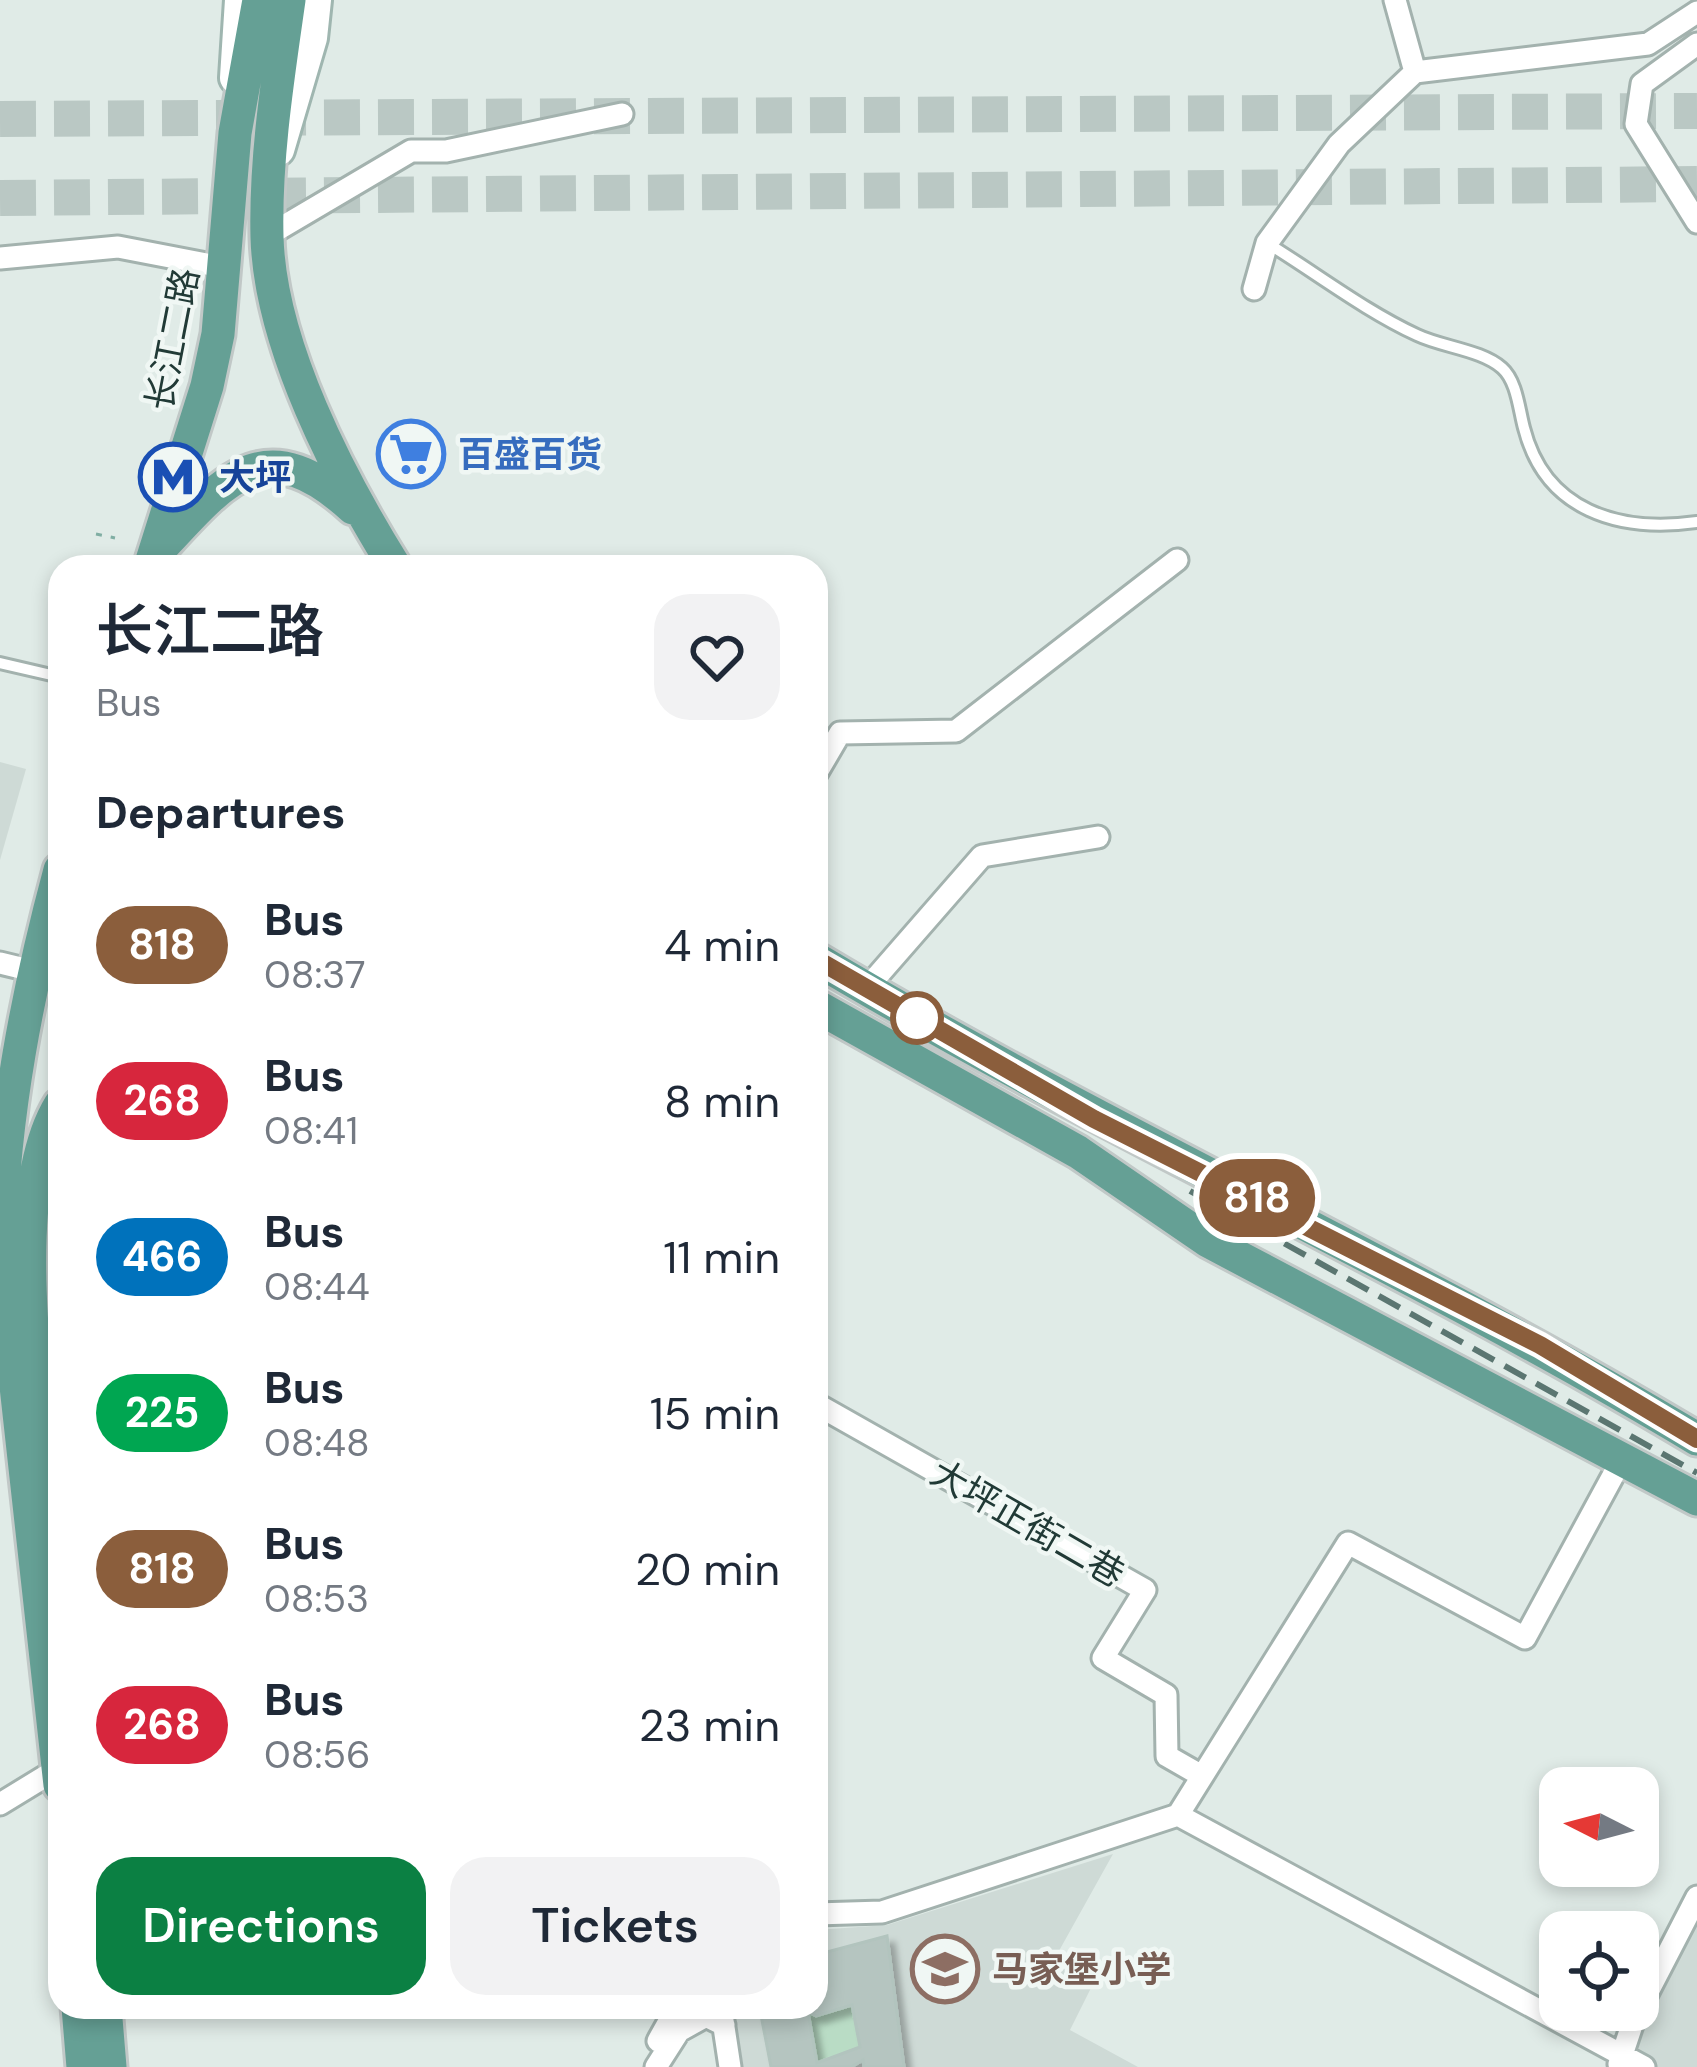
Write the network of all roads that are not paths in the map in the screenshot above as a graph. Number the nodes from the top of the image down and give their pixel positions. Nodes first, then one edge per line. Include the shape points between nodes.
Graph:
1 (240, 0) edge
2 (289, 0) edge
3 (316, 0) edge
4 (1395, 0) edge
5 (1697, 12) edge
6 (266, 23) edge
7 (1697, 44) edge
8 (1415, 72) junction
9 (622, 114) dead end
10 (235, 133) junction
11 (269, 185) junction
12 (1697, 222) edge
13 (267, 236) junction
14 (1268, 243) junction
15 (0, 258) edge
16 (227, 268) junction
17 (1254, 289) dead end
18 (368, 521) junction
19 (1697, 522) edge
20 (154, 555) edge
21 (157, 555) edge
22 (388, 555) edge
23 (1177, 560) dead end
24 (0, 663) edge
25 (48, 674) edge
26 (828, 754) edge
27 (1098, 837) dead end
28 (48, 896) edge
29 (828, 966) edge
30 (16, 967) edge
31 (866, 989) junction
32 (828, 1013) edge
33 (48, 1126) edge
34 (0, 1241) edge
35 (2, 1321) edge
36 (828, 1411) edge
37 (48, 1422) edge
38 (1697, 1439) edge
39 (1622, 1459) junction
40 (1697, 1498) edge
41 (48, 1682) edge
42 (48, 1775) edge
43 (1202, 1776) junction
44 (0, 1804) edge
45 (1178, 1815) junction
46 (1697, 1897) edge
47 (828, 1914) edge
48 (79, 2019) edge
49 (106, 2019) edge
50 (670, 2019) edge
51 (698, 2019) edge
52 (722, 2019) edge
53 (1620, 2060) edge
54 (83, 2067) edge
55 (110, 2067) edge
56 (642, 2067) edge
57 (656, 2067) edge
58 (730, 2067) edge
59 (1643, 2067) edge

1 - 10 street, 长江二路
2 - 6 main road, 长江二路
3 - 11 street, 长江二路
4 - 8 street
5 - 8 street via 1648,44
6 - 10 main road, 长江二路
6 - 11 main road, 长江二路
7 - 12 street via 1642,84 1636,124
8 - 14 street via 1339,144
9 - 13 street via 446,151 411,151
10 - 16 main road, 长江二路
11 - 13 main road, 长江二路
13 - 18 main road, 长江二路 via 281,319
14 - 17 street
14 - 19 lane via 1416,334 1501,366 1530,452 1548,484 1577,508 1615,521
15 - 16 street via 118,247
16 - 20 main road, 长江二路 via 207,386
18 - 21 main road, 长江二路 via 319,477 257,466 206,499
18 - 22 main road, 长江二路
23 - 26 street via 956,730 840,734
24 - 25 lane
27 - 31 street via 982,856
28 - 30 main road
29 - 31 main road
30 - 34 main road
31 - 38 main road via 1094,1119 1540,1345
32 - 39 main road via 1078,1152 1208,1241
33 - 37 main road via 35,1149 26,1219 29,1316
34 - 35 main road
35 - 41 main road
36 - 43 street, 大坪正街二巷 via 1145,1590 1103,1658 1166,1695 1167,1756
39 - 40 main road
39 - 43 street via 1525,1638 1348,1544
42 - 44 street
43 - 45 street
45 - 47 street via 881,1912
45 - 53 street
46 - 53 street
48 - 54 main road
49 - 55 main road
50 - 56 street
51 - 57 street
52 - 58 street
53 - 59 street

